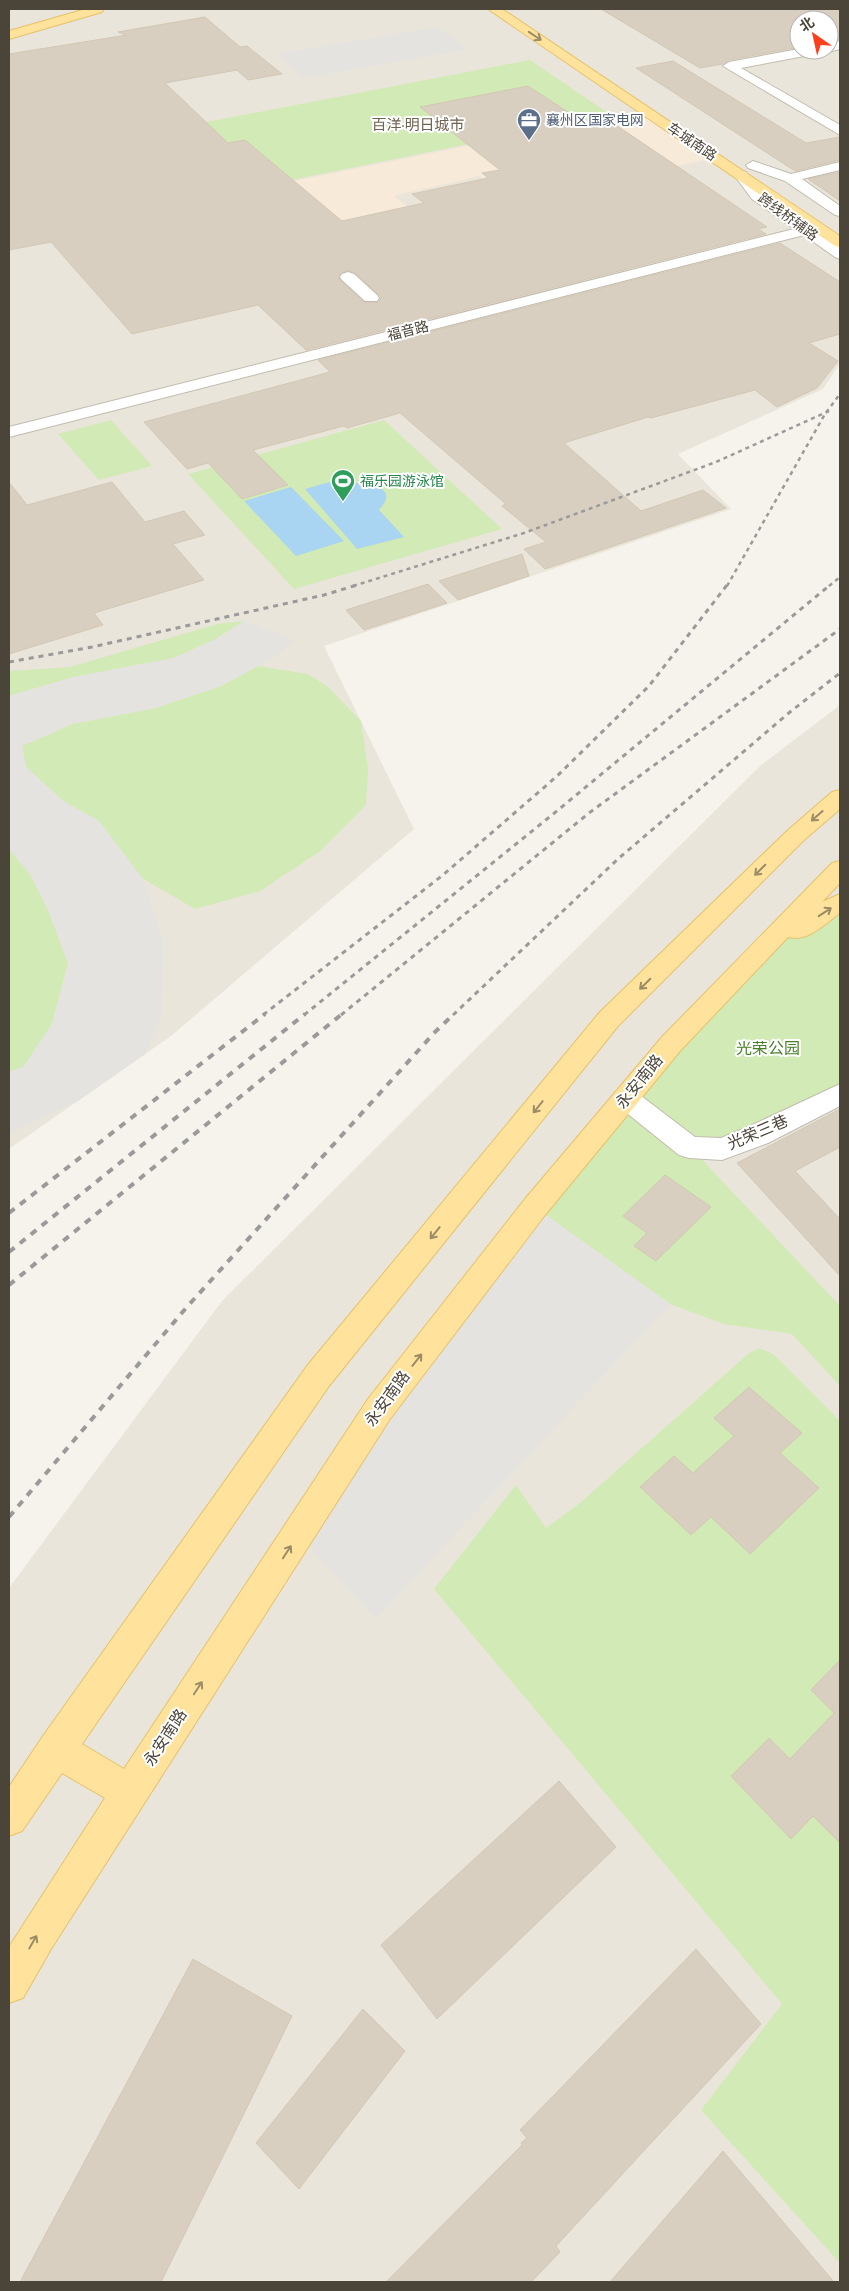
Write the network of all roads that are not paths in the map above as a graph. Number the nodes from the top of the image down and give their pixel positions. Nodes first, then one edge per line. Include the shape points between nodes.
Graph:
1 (68, 9) edge
2 (98, 9) edge
3 (494, 9) edge
4 (9, 26) edge
5 (9, 35) edge
6 (789, 55) edge
7 (840, 131) edge
8 (749, 162) joint
9 (840, 166) edge
10 (741, 175) junction
11 (790, 178) junction
12 (840, 212) edge
13 (840, 222) edge
14 (806, 230) junction
15 (840, 243) edge
16 (840, 254) edge
17 (348, 277) dead end
18 (372, 298) dead end
19 (9, 432) edge
20 (840, 796) edge
21 (840, 870) edge
22 (840, 902) edge
23 (755, 957) junction
24 (840, 1094) edge
25 (627, 1099) junction
26 (56, 1750) junction
27 (130, 1793) junction
28 (9, 1818) edge
29 (9, 1984) edge

1 - 4 main road
2 - 5 main road
3 -> 10 main road, 车城南路
6 - 7 street via 729,66
8 - 11 street, 跨线桥辅路
8 - 13 main road
9 - 11 street
10 - 14 street, 跨线桥辅路 via 757,196
10 - 15 main road, 车城南路
11 - 12 street, 跨线桥辅路
14 - 16 street, 跨线桥辅路
14 - 19 street, 福音路
17 - 18 street
20 -> 26 main road via 609,1019 318,1376
21 - 23 main road, 永安南路
23 -> 22 main road
23 - 25 main road, 永安南路 via 671,1044
24 - 25 street, 光荣三巷 via 758,1135 722,1149 689,1147
27 -> 25 main road, 永安南路 via 380,1409 535,1207
26 - 27 main road
26 - 28 main road
29 -> 27 main road, 永安南路 via 37,1935

